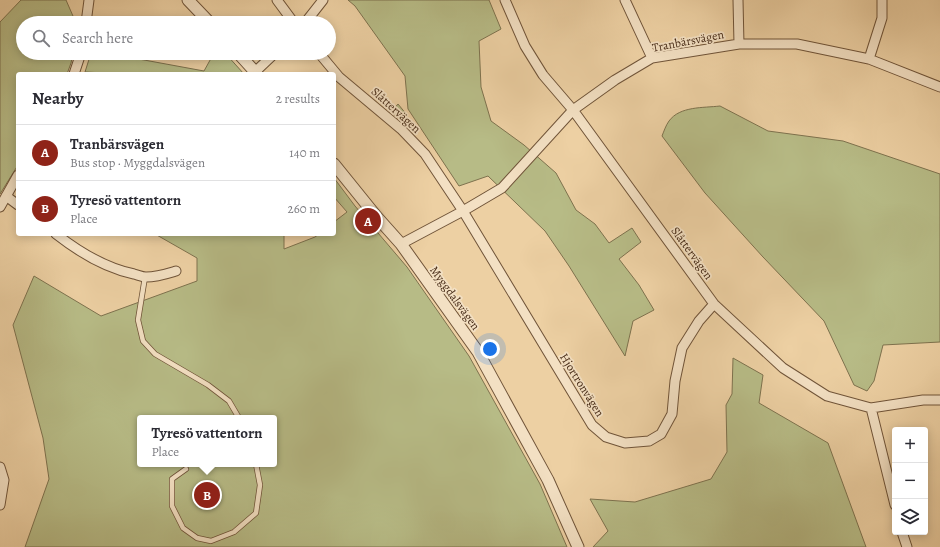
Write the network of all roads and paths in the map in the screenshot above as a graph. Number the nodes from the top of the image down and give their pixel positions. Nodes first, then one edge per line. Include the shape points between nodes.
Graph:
1 (89, 0) edge
2 (188, 0) edge
3 (277, 0) edge
4 (323, 0) edge
5 (505, 0) edge
6 (626, 0) edge
7 (738, 0) edge
8 (882, 0) edge
9 (87, 16) edge
10 (203, 16) edge
11 (289, 16) edge
12 (310, 16) edge
13 (739, 44) junction
14 (652, 58) junction
15 (869, 59) junction
16 (79, 60) edge
17 (244, 60) edge
18 (268, 60) edge
19 (325, 60) edge
20 (75, 72) edge
21 (255, 72) edge
22 (257, 72) edge
23 (335, 72) edge
24 (336, 73) edge
25 (940, 87) edge
26 (573, 110) junction
27 (336, 166) edge
28 (16, 178) edge
29 (6, 196) junction
30 (16, 204) edge
31 (0, 207) edge
32 (463, 211) junction
33 (59, 236) edge
34 (401, 244) junction
35 (176, 271) dead end
36 (145, 277) junction
37 (714, 304) junction
38 (940, 400) edge
39 (871, 408) junction
40 (237, 415) edge
41 (0, 467) edge
42 (257, 467) edge
43 (186, 470) dead end
44 (893, 499) edge
45 (0, 505) edge
46 (903, 535) edge
47 (578, 547) edge
48 (907, 547) edge

1 - 9 street
2 - 10 street
3 - 11 street
4 - 12 street
5 - 26 street, Slåttervägen via 528,52 543,75
6 - 14 street
7 - 13 street
8 - 15 street via 882,18
13 - 14 street, Tranbärsvägen
13 - 15 street, Tranbärsvägen via 796,44
14 - 26 street, Tranbärsvägen
15 - 25 street, Tranbärsvägen
16 - 20 street
17 - 21 street
18 - 22 street
19 - 23 street, Slåttervägen
24 - 32 street, Slåttervägen via 426,154
26 - 32 street, Tranbärsvägen via 502,188
26 - 37 street, Slåttervägen
27 - 34 street, Myggdalsvägen
28 - 29 street
29 - 30 street
29 - 31 street
32 - 34 street, Tranbärsvägen
32 - 37 street, Hjortronvägen via 592,425 606,437 625,443 649,441 661,434 672,414 682,348 699,321
33 - 36 street via 92,259 112,268
34 - 47 street, Myggdalsvägen via 478,352 548,480
35 - 36 street via 161,276
36 - 40 lane via 138,320 143,342 154,354 208,385 229,401
37 - 39 street, Slåttervägen via 783,368 828,396
38 - 39 street, Slåttervägen
39 - 44 street
41 - 45 street via 4,480
42 - 43 lane via 260,485 256,513 234,532 211,542 197,538 183,528 172,506 172,479
46 - 48 street

